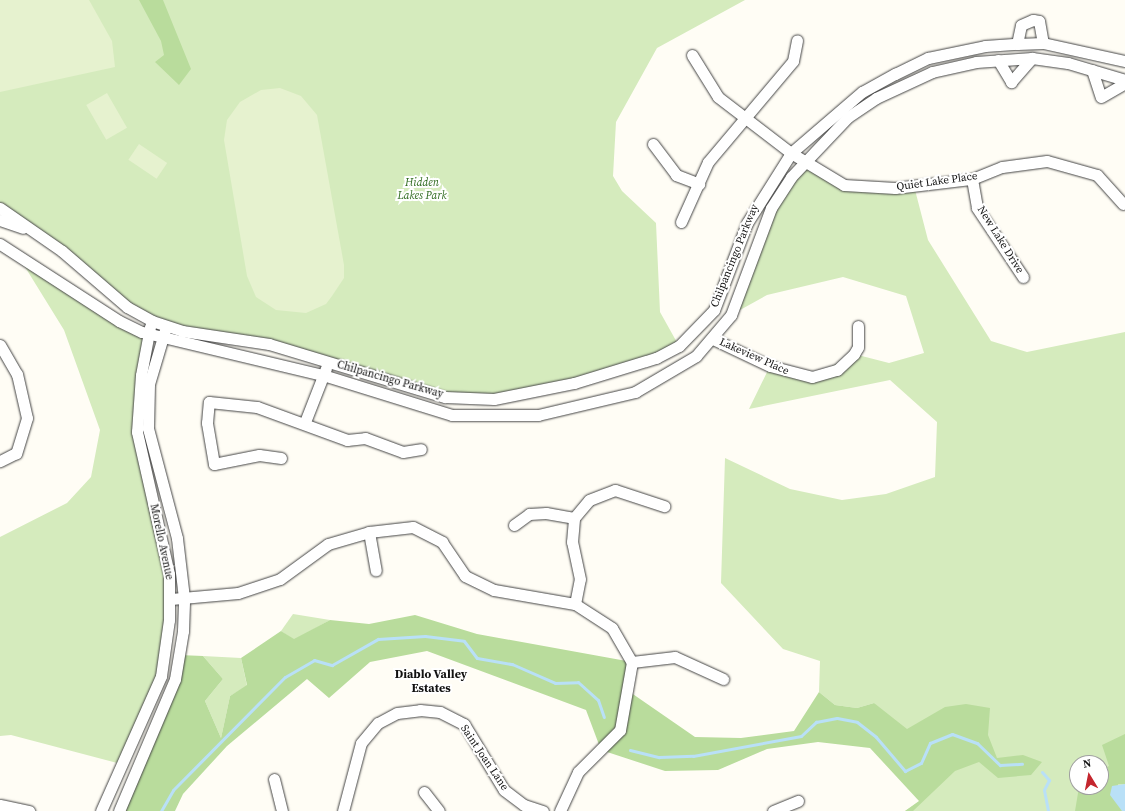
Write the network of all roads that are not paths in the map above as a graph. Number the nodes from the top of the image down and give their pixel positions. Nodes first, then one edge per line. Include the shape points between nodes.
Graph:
1 (797, 40) dead end
2 (1043, 43) junction
3 (1017, 44) junction
4 (692, 56) dead end
5 (1032, 58) junction
6 (1124, 58) edge
7 (998, 60) junction
8 (1092, 70) junction
9 (1122, 80) edge
10 (744, 117) junction
11 (653, 144) dead end
12 (791, 152) junction
13 (804, 161) junction
14 (972, 179) junction
15 (699, 184) junction
16 (1123, 204) dead end
17 (0, 208) edge
18 (0, 220) edge
19 (681, 222) dead end
20 (37, 233) junction
21 (0, 244) edge
22 (1023, 278) dead end
23 (152, 321) junction
24 (166, 326) junction
25 (858, 326) dead end
26 (149, 334) junction
27 (162, 337) junction
28 (713, 339) junction
29 (0, 345) edge
30 (328, 362) junction
31 (323, 375) junction
32 (305, 422) junction
33 (421, 448) dead end
34 (281, 458) dead end
35 (0, 461) edge
36 (664, 506) dead end
37 (574, 518) junction
38 (514, 525) dead end
39 (369, 532) junction
40 (376, 570) dead end
41 (184, 598) junction
42 (171, 599) junction
43 (575, 604) junction
44 (632, 662) junction
45 (723, 678) dead end
46 (274, 779) dead end
47 (424, 792) dead end
48 (798, 801) dead end
49 (0, 805) edge
50 (26, 810) edge
51 (101, 811) edge
52 (119, 811) edge
53 (282, 811) edge
54 (343, 811) edge
55 (439, 811) edge
56 (543, 811) edge
57 (560, 811) edge
58 (773, 811) edge

1 - 10 street via 793,61
2 - 3 street, Chilpancingo Parkway
2 - 3 street via 1039,21 1033,20 1021,25
2 - 6 street, Chilpancingo Parkway
3 - 12 street, Chilpancingo Parkway via 985,46 928,58 900,71 862,92
4 - 10 street, Quiet Lake Place via 718,97
5 - 7 street, Chilpancingo Parkway
5 - 7 street via 1012,82
5 - 8 street, Chilpancingo Parkway
6 - 9 street
7 - 13 street, Chilpancingo Parkway via 932,72 876,98 848,118
8 - 9 street, Chilpancingo Parkway
8 - 9 street via 1101,97
10 - 12 street, Quiet Lake Place
10 - 15 street via 708,162
11 - 15 street via 676,175
12 - 13 street, Quiet Lake Place
12 - 30 street, Chilpancingo Parkway via 747,222 714,310 679,346 656,358 533,393 494,399 446,397
13 - 14 street, Quiet Lake Place via 844,185 895,188
13 - 28 street, Chilpancingo Parkway via 771,208 731,315
14 - 16 street, Quiet Lake Place via 1002,168 1047,161 1097,175
14 - 22 street, New Lake Drive via 977,208
15 - 19 street
17 - 20 street
18 - 20 street
20 - 23 street via 127,307
21 - 26 street via 119,321
23 - 24 street, Chilpancingo Parkway
23 - 26 street, Morello Avenue
24 - 27 street, Morello Avenue
24 - 30 street, Chilpancingo Parkway via 269,344
25 - 28 street, Lakeview Place via 858,347 854,354 837,370 812,377 770,366
26 - 27 street
26 - 42 street, Morello Avenue via 141,375 137,432 169,574
27 - 31 street, Chilpancingo Parkway
27 - 41 street, Morello Avenue via 149,384 148,428 177,538
28 - 31 street, Chilpancingo Parkway via 696,356 635,392 538,415 452,415
29 - 35 street via 17,374 27,418 16,453
30 - 31 street
31 - 32 street
32 - 33 street via 346,440 365,438 403,452
32 - 34 street via 257,407 210,402 207,423 214,464 259,455
36 - 37 street via 615,490 589,500
37 - 38 street via 546,513 529,514
37 - 43 street via 572,542 580,579
39 - 40 street
39 - 41 street via 328,544 280,579 238,593
39 - 43 street via 413,527 442,542 465,576 494,590
41 - 42 street
41 - 52 street, Morello Avenue via 175,679
42 - 51 street, Morello Avenue via 161,676
43 - 44 street via 612,628
44 - 45 street via 675,657
44 - 57 street via 620,730 578,772
46 - 53 street
47 - 55 street
48 - 58 street
49 - 50 street
54 - 56 street, Saint Joan Lane via 361,743 378,723 397,713 420,710 440,712 464,724 504,790 524,805

